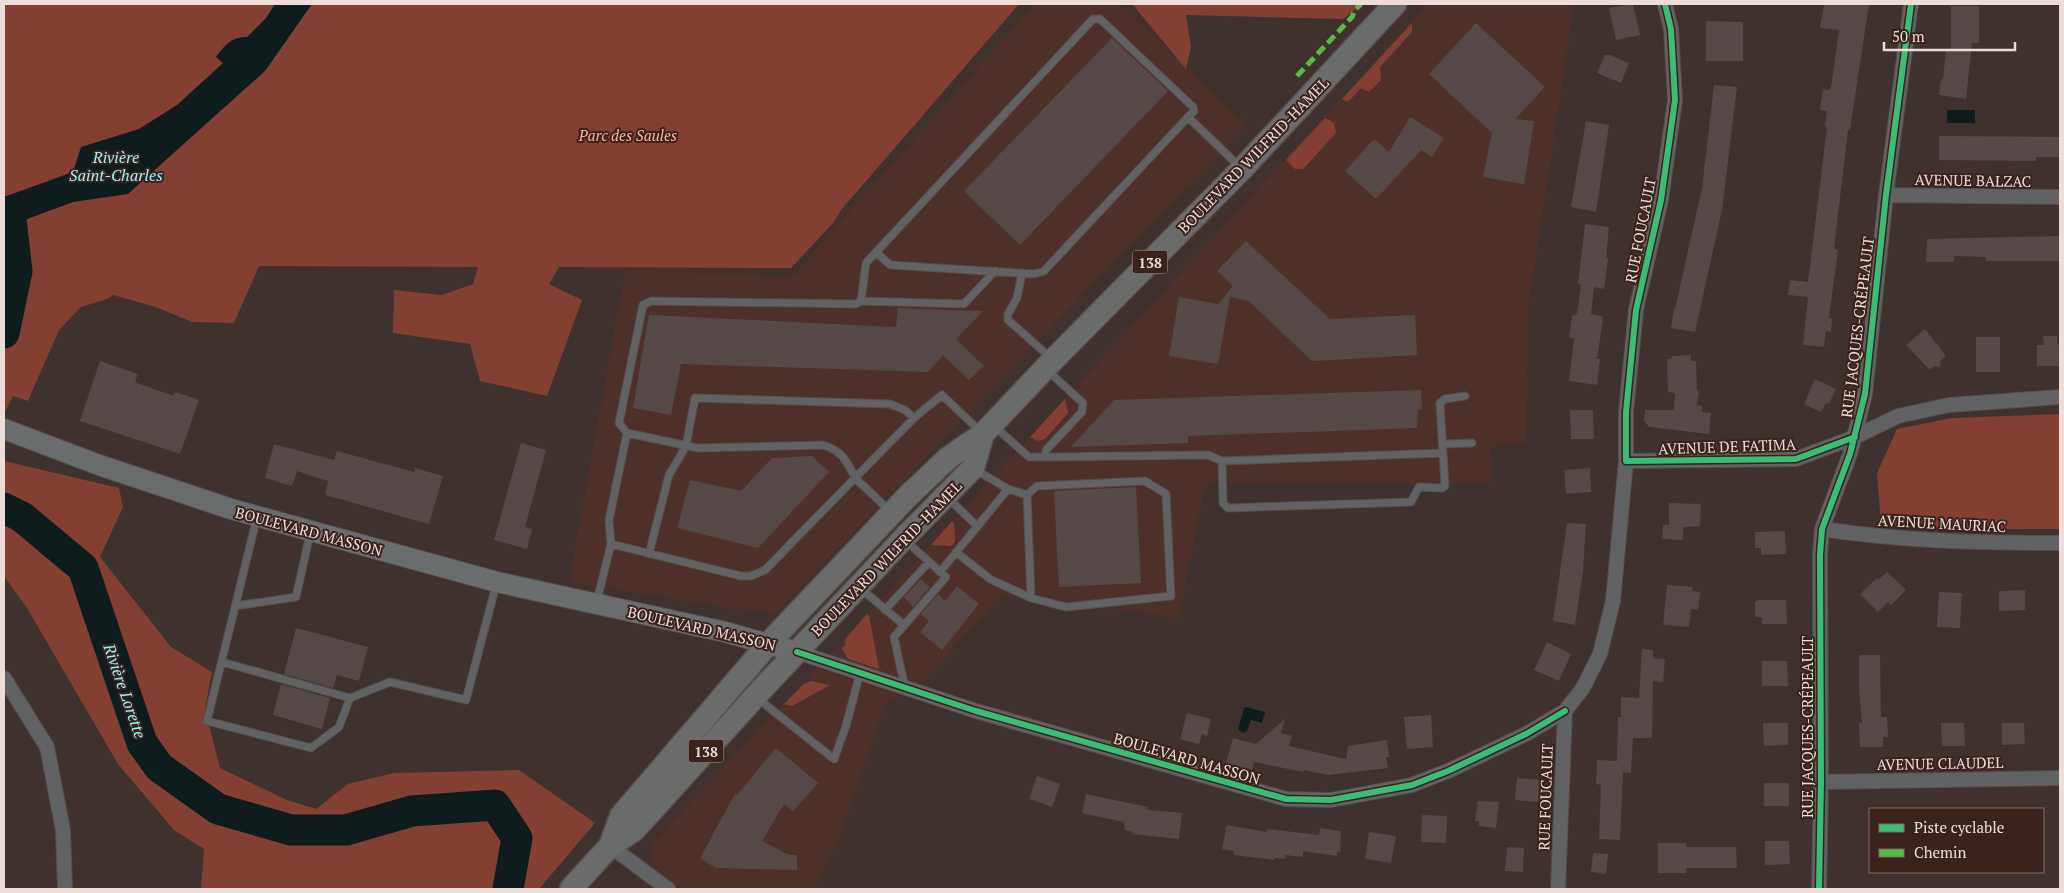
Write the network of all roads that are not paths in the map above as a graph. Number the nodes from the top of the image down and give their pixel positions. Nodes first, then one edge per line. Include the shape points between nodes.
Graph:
1 (1395, 4) edge
2 (1665, 4) edge
3 (1911, 4) edge
4 (1188, 117) junction
5 (1242, 168) junction
6 (1886, 195) junction
7 (2060, 197) edge
8 (876, 252) junction
9 (996, 272) junction
10 (1022, 273) junction
11 (861, 301) junction
12 (1049, 364) junction
13 (1465, 396) dead end
14 (2060, 397) edge
15 (914, 418) junction
16 (4, 429) edge
17 (988, 429) junction
18 (627, 433) junction
19 (1855, 437) junction
20 (1472, 443) dead end
21 (1442, 444) junction
22 (686, 446) junction
23 (1443, 453) junction
24 (1045, 457) junction
25 (1626, 461) junction
26 (1222, 462) junction
27 (972, 468) junction
28 (855, 478) junction
29 (1008, 489) junction
30 (1026, 495) junction
31 (945, 496) junction
32 (892, 513) junction
33 (257, 517) junction
34 (977, 526) junction
35 (1822, 528) junction
36 (311, 531) junction
37 (902, 538) junction
38 (2060, 543) edge
39 (611, 544) junction
40 (956, 552) junction
41 (649, 554) junction
42 (929, 562) junction
43 (940, 572) junction
44 (497, 582) junction
45 (858, 586) junction
46 (1031, 598) junction
47 (596, 604) junction
48 (235, 606) junction
49 (885, 610) junction
50 (904, 626) junction
51 (769, 643) junction
52 (797, 652) junction
53 (222, 662) junction
54 (860, 673) junction
55 (4, 678) edge
56 (905, 688) junction
57 (755, 697) junction
58 (350, 698) junction
59 (1565, 711) junction
60 (2060, 778) edge
61 (1821, 782) junction
62 (610, 846) junction
63 (65, 889) edge
64 (571, 889) edge
65 (668, 889) edge
66 (1558, 889) edge
67 (1818, 889) edge

1 - 5 main road, BOULEVARD WILFRID-HAMEL / 138
2 - 25 street, RUE FOUCAULT via 1671,29 1675,100 1661,200 1636,310 1626,412
3 - 6 street, RUE JACQUES-CRÉPEAULT
4 - 5 lane
4 - 8 lane via 1194,107 1100,19 1093,20
4 - 10 lane via 1044,271
5 - 12 main road, BOULEVARD WILFRID-HAMEL / 138
6 - 7 street, AVENUE BALZAC
6 - 19 street, RUE JACQUES-CRÉPEAULT via 1864,394
8 - 9 lane via 890,265
8 - 11 lane via 866,263
9 - 10 lane
9 - 11 lane via 964,304
10 - 12 lane via 1008,320
11 - 18 lane via 856,304 651,300 643,305 619,423
12 - 17 main road, BOULEVARD WILFRID-HAMEL / 138
12 - 24 lane via 1083,403 1082,412 1046,450
13 - 21 lane via 1445,399 1440,403
14 - 19 street, AVENUE DE FATIMA via 1949,404 1898,416
15 - 17 lane via 942,395
15 - 22 lane via 890,404 695,398
15 - 28 lane
16 - 33 main road, BOULEVARD MASSON via 99,465
17 - 24 lane via 1029,457
17 - 27 main road, BOULEVARD WILFRID-HAMEL / 138
17 - 32 main road, BOULEVARD WILFRID-HAMEL / 138 via 948,458
18 - 22 lane
18 - 39 lane via 610,520
19 - 25 street, AVENUE DE FATIMA via 1796,459
19 - 35 street, RUE JACQUES-CRÉPEAULT
20 - 21 lane
21 - 23 lane
22 - 28 lane via 824,444 848,462
22 - 41 lane via 668,475
23 - 26 lane
23 - 26 lane via 1444,486 1419,487 1410,502 1228,508 1223,504
24 - 26 lane via 1208,455
25 - 59 street, RUE FOUCAULT via 1613,601 1600,654 1583,688
27 - 29 lane
27 - 31 main road, BOULEVARD WILFRID-HAMEL / 138
28 - 32 lane
28 - 41 lane via 758,574 741,576
29 - 30 lane
29 - 34 lane
30 - 46 lane
30 - 46 lane via 1037,486 1145,481 1166,494 1171,596 1066,607
31 - 34 lane
31 - 37 main road, BOULEVARD WILFRID-HAMEL / 138
32 - 51 main road, BOULEVARD WILFRID-HAMEL / 138
33 - 36 main road, BOULEVARD MASSON
33 - 48 lane
34 - 40 lane
35 - 38 street, AVENUE MAURIAC via 1872,537 1966,543
35 - 61 street, RUE JACQUES-CRÉPEAULT
36 - 44 main road, BOULEVARD MASSON
36 - 48 lane via 296,597
37 - 42 lane
37 - 45 main road, BOULEVARD WILFRID-HAMEL / 138
39 - 41 lane
39 - 47 lane
40 - 43 lane
40 - 46 lane via 990,579
42 - 43 lane
42 - 49 lane
43 - 50 lane via 946,577
44 - 47 main road, BOULEVARD MASSON
44 - 58 lane via 466,700 390,682
45 - 49 lane
45 - 52 main road, BOULEVARD WILFRID-HAMEL / 138
47 - 51 main road, BOULEVARD MASSON
48 - 53 lane
49 - 50 lane
50 - 56 lane via 894,638
51 - 52 main road, BOULEVARD MASSON
51 - 62 main road, BOULEVARD WILFRID-HAMEL / 138 via 621,816
52 - 54 street, BOULEVARD MASSON
52 - 57 main road, BOULEVARD WILFRID-HAMEL / 138
53 - 58 lane
53 - 58 lane via 207,721 311,748 339,727
54 - 56 street, BOULEVARD MASSON
54 - 57 lane via 834,759
55 - 63 street via 47,747 63,830
56 - 59 street, BOULEVARD MASSON via 1286,799 1331,800 1412,786 1526,734
57 - 62 main road, BOULEVARD WILFRID-HAMEL / 138 via 634,830
59 - 66 street, RUE FOUCAULT
60 - 61 street, AVENUE CLAUDEL
61 - 67 street, RUE JACQUES-CRÉPEAULT
62 - 64 main road, BOULEVARD WILFRID-HAMEL / 138
62 - 65 street

